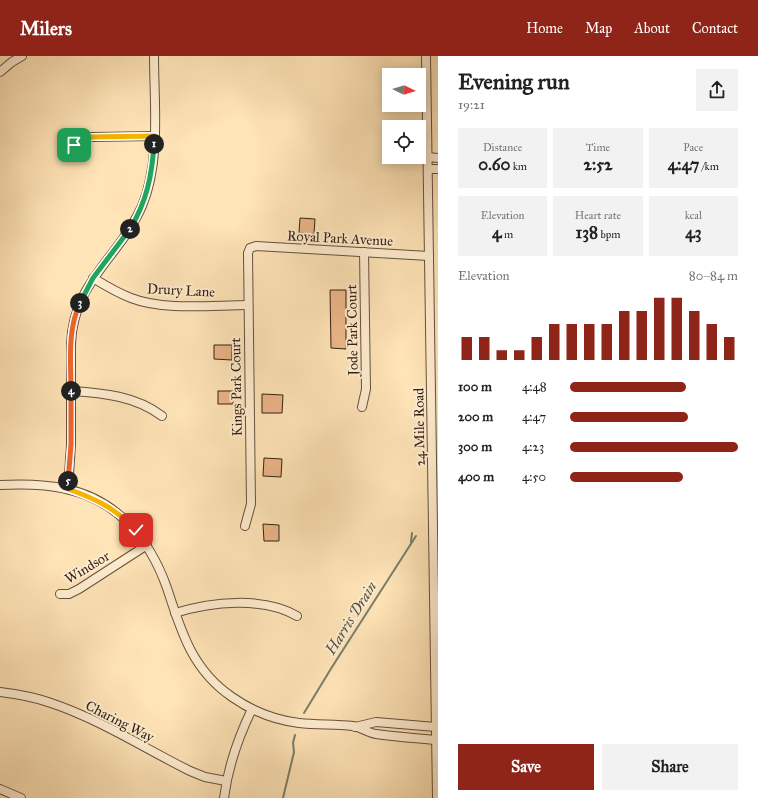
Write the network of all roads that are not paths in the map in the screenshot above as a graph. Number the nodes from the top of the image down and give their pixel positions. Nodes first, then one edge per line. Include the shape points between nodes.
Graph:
1 (22, 56) edge
2 (154, 56) edge
3 (426, 56) edge
4 (0, 72) edge
5 (155, 136) junction
6 (74, 145) dead end
7 (428, 157) junction
8 (438, 158) edge
9 (428, 169) junction
10 (438, 169) edge
11 (250, 248) joint
12 (364, 252) junction
13 (429, 256) junction
14 (93, 278) junction
15 (248, 304) junction
16 (434, 316) edge
17 (434, 325) edge
18 (71, 391) junction
19 (362, 407) dead end
20 (162, 416) dead end
21 (435, 435) edge
22 (435, 448) edge
23 (0, 485) edge
24 (68, 489) junction
25 (436, 490) edge
26 (245, 526) dead end
27 (436, 532) edge
28 (147, 545) junction
29 (436, 568) edge
30 (60, 594) dead end
31 (175, 613) junction
32 (297, 616) dead end
33 (0, 692) edge
34 (437, 700) edge
35 (252, 709) junction
36 (355, 726) junction
37 (436, 727) junction
38 (436, 740) junction
39 (226, 781) junction
40 (0, 789) edge
41 (21, 798) edge
42 (224, 798) edge
43 (437, 798) edge

1 - 4 street
2 - 5 street
3 - 7 street, 24 Mile Road
5 - 6 street via 92,137
5 - 14 street via 151,177 141,208 127,234
7 - 8 street
7 - 9 street, 24 Mile Road
9 - 10 street
9 - 13 street, 24 Mile Road
11 - 12 street, Royal Park Avenue via 256,246
11 - 15 street, Kings Park Court
12 - 13 street, Royal Park Avenue
12 - 19 street, Jode Park Court via 366,389
13 - 16 street, 24 Mile Road
14 - 15 street, Drury Lane via 121,294 152,304
14 - 18 street via 77,309 72,329
15 - 26 street, Kings Park Court via 251,504
16 - 17 street, 24 Mile Road
17 - 21 street, 24 Mile Road
18 - 20 street via 122,397 148,407
18 - 24 street
21 - 22 street, 24 Mile Road
22 - 25 street, 24 Mile Road
23 - 24 street
24 - 28 street via 90,497 117,512
25 - 27 street, 24 Mile Road
27 - 29 street, 24 Mile Road
28 - 30 street, Windsor via 79,589 69,594
28 - 31 street via 160,571
29 - 34 street, 24 Mile Road
31 - 32 street via 205,606 239,604 279,608
31 - 35 street via 188,646 200,666 225,692
33 - 39 street, Charing Way via 39,699 70,710 190,771
34 - 37 street, 24 Mile Road
35 - 36 street via 268,716 299,723
35 - 39 street via 237,743
36 - 37 street via 376,722
36 - 38 street via 374,734
37 - 38 street, 24 Mile Road
38 - 43 street, 24 Mile Road
39 - 42 street
40 - 41 street

